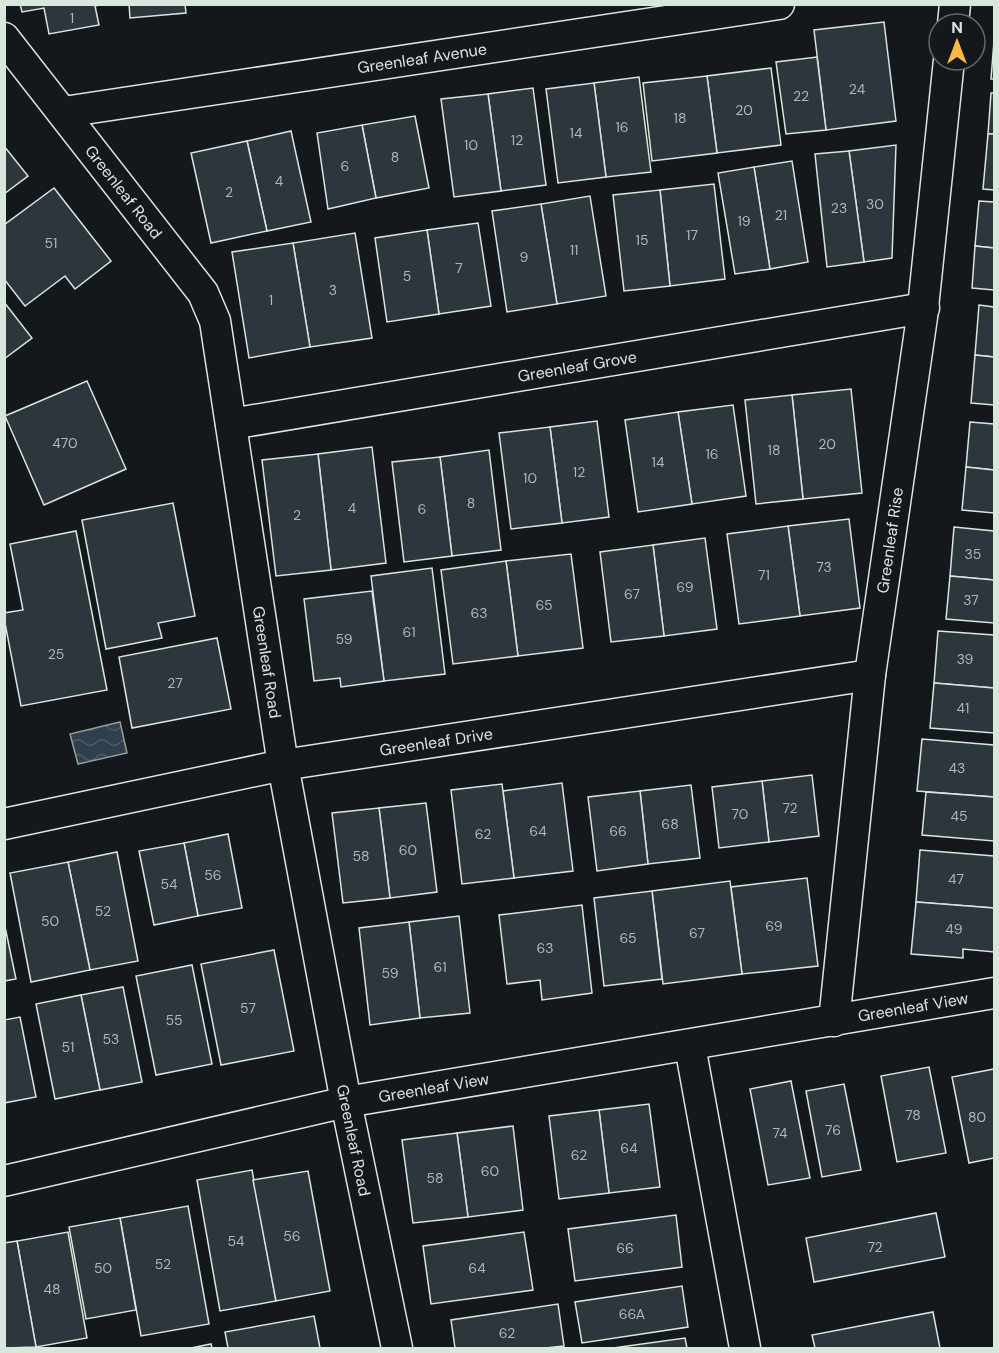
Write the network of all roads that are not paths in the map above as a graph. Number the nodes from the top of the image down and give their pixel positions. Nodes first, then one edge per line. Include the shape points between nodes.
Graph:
1 (779, 4) edge
2 (4, 38) edge
3 (948, 72) edge
4 (64, 112) junction
5 (924, 308) junction
6 (231, 424) junction
7 (870, 675) junction
8 (283, 765) junction
9 (4, 825) edge
10 (994, 993) edge
11 (834, 1021) junction
12 (690, 1046) junction
13 (346, 1102) junction
14 (4, 1181) edge
15 (398, 1348) edge
16 (745, 1348) edge

1 - 4 street, Greenleaf Avenue
2 - 4 street, Greenleaf Road
3 - 5 street, Greenleaf Rise
4 - 6 street, Greenleaf Road via 202,293 215,321
5 - 6 street, Greenleaf Grove
5 - 7 street, Greenleaf Rise
6 - 8 street, Greenleaf Road
7 - 8 street, Greenleaf Drive
7 - 11 street, Greenleaf Rise
8 - 9 street, Greenleaf Drive
8 - 13 street, Greenleaf Road
10 - 11 street, Greenleaf View
11 - 12 street, Greenleaf View
12 - 13 street, Greenleaf View
12 - 16 street
13 - 14 street, Greenleaf View
13 - 15 street, Greenleaf Road

